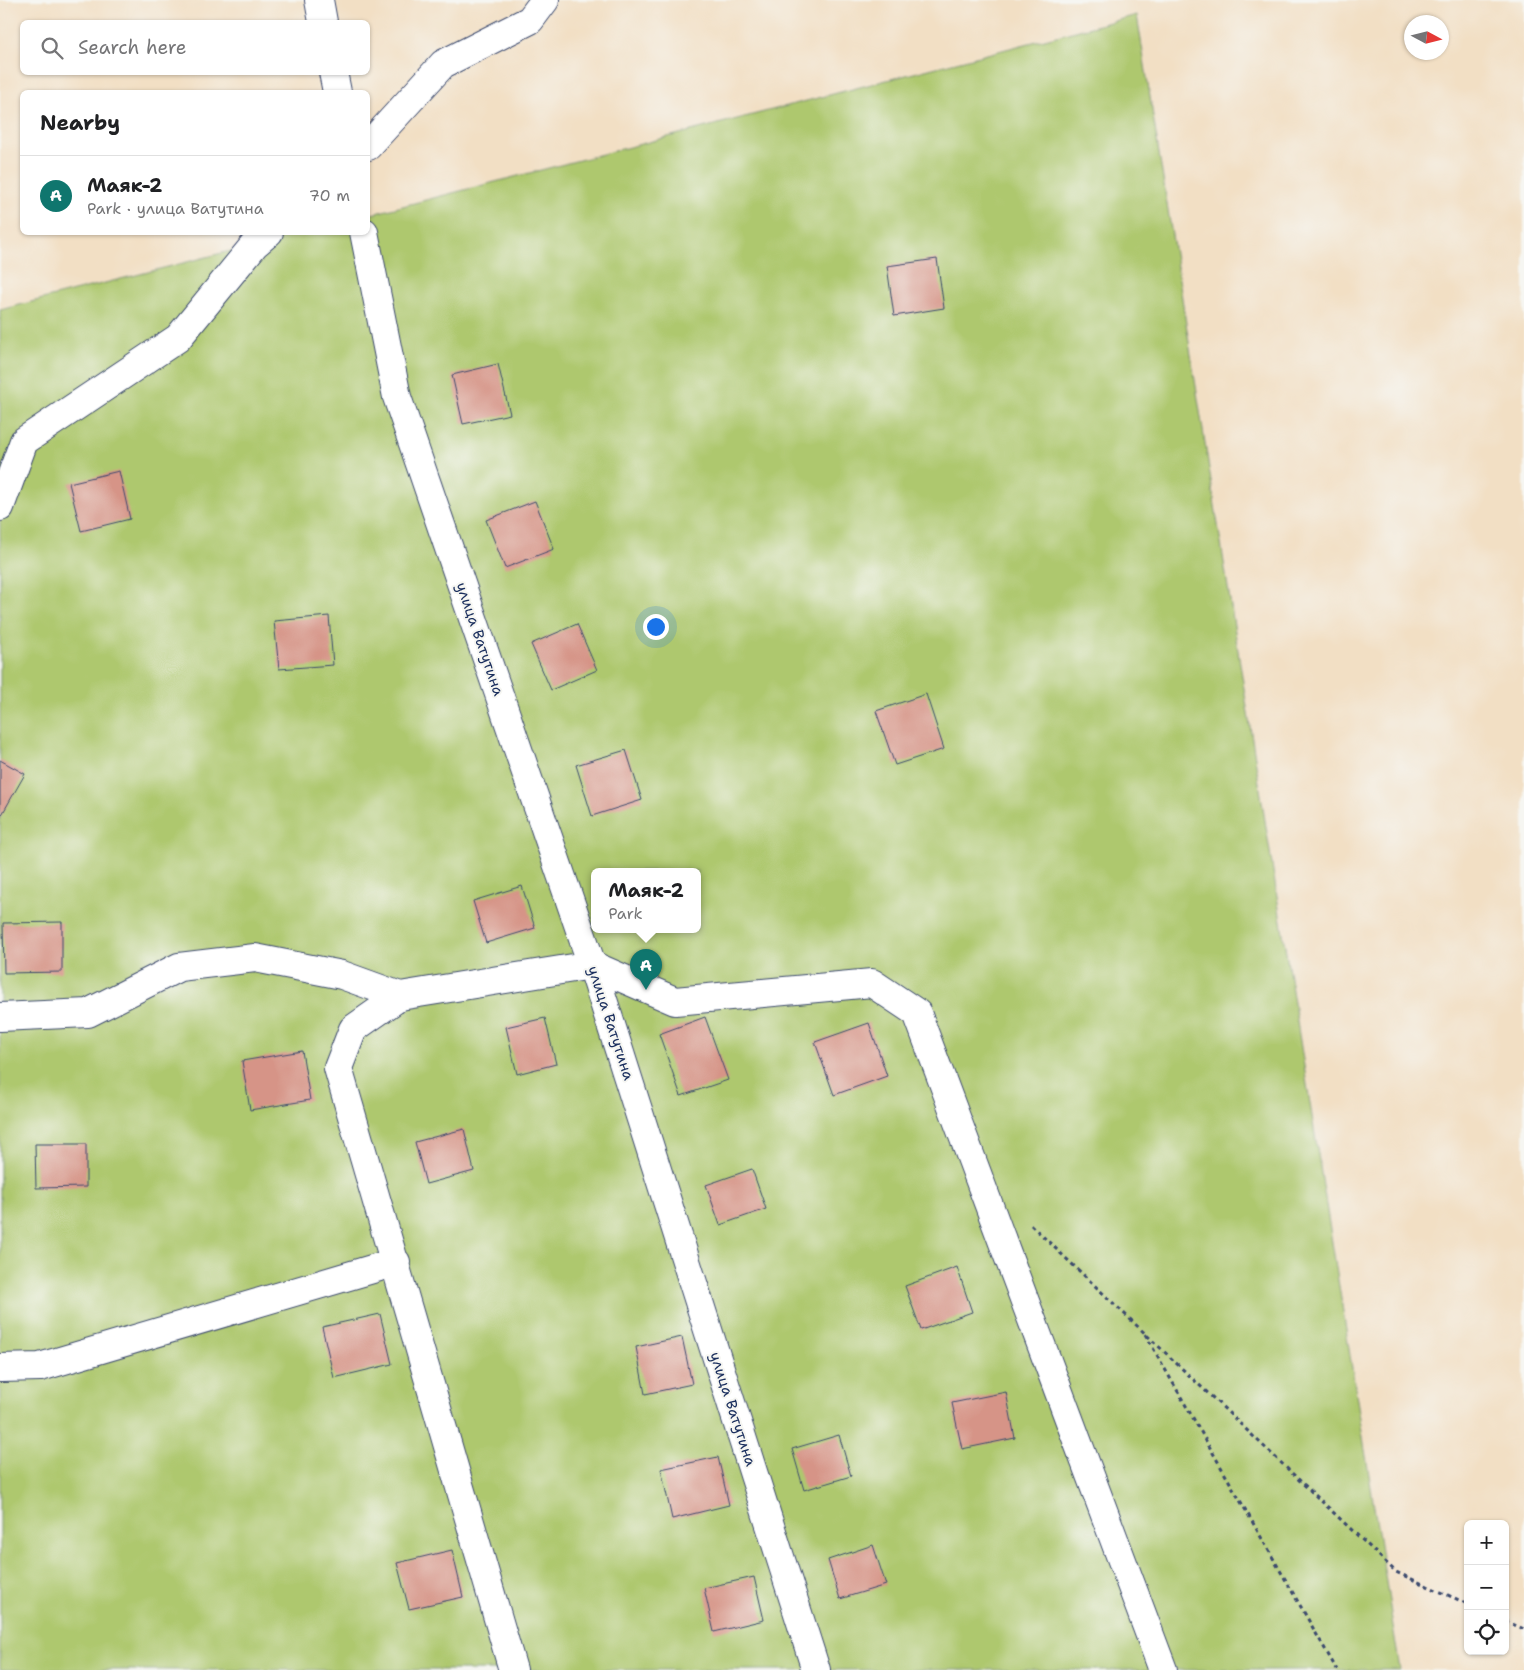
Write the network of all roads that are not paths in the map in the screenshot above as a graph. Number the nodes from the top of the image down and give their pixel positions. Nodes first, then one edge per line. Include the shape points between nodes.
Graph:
1 (319, 0) edge
2 (545, 0) edge
3 (323, 20) edge
4 (334, 75) edge
5 (337, 90) edge
6 (370, 144) edge
7 (266, 235) edge
8 (365, 235) edge
9 (0, 507) edge
10 (592, 964) junction
11 (400, 996) junction
12 (0, 1017) edge
13 (396, 1262) junction
14 (0, 1368) edge
15 (512, 1670) edge
16 (816, 1670) edge
17 (1163, 1670) edge

1 - 3 street
2 - 6 street via 530,20 444,64
4 - 5 street
7 - 9 street via 178,338 24,442
8 - 10 street, улица Ватутина via 397,397
10 - 11 street
10 - 16 street, улица Ватутина
10 - 17 street via 675,1001 872,983 917,1013
11 - 12 street via 342,975 255,958 179,967 88,1012
11 - 13 street via 353,1029 338,1068
13 - 14 street via 40,1367
13 - 15 street

